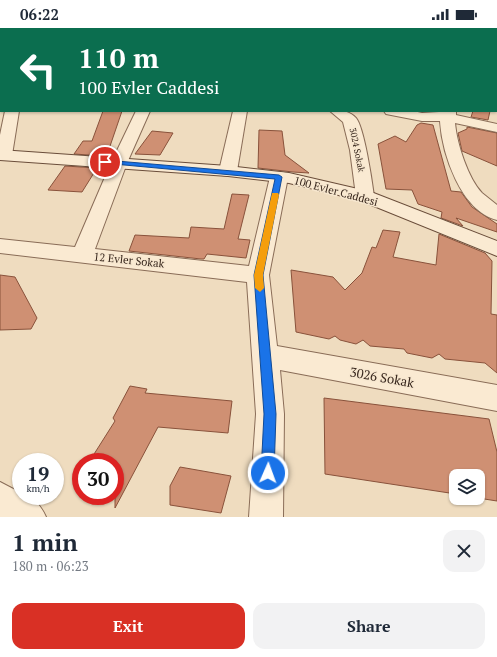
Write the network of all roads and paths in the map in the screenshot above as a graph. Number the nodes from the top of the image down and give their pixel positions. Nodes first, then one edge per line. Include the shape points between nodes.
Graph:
1 (12, 112) edge
2 (143, 112) edge
3 (240, 112) edge
4 (338, 112) edge
5 (396, 112) edge
6 (447, 114) edge
7 (497, 128) edge
8 (2, 155) edge
9 (120, 163) junction
10 (228, 172) junction
11 (279, 177) junction
12 (365, 196) junction
13 (497, 214) edge
14 (0, 246) edge
15 (497, 249) edge
16 (82, 255) junction
17 (258, 275) junction
18 (266, 356) junction
19 (497, 398) edge
20 (0, 499) edge
21 (29, 517) edge
22 (266, 517) edge

1 - 8 street
2 - 9 street
3 - 10 street
4 - 12 street, 3024 Sokak via 350,120 358,150
5 - 6 street via 422,117
6 - 7 street
6 - 13 street via 455,158 475,196
8 - 9 street, 100 Evler Caddesi
9 - 10 street, 100 Evler Caddesi
9 - 16 street
10 - 11 street, 100 Evler Caddesi
11 - 12 street, 100 Evler Caddesi
11 - 17 street
12 - 15 street, 100 Evler Caddesi
14 - 16 street, 12 Evler Sokak
16 - 17 street, 12 Evler Sokak
17 - 18 street
18 - 19 street, 3026 Sokak
18 - 22 street via 270,414
20 - 21 street

